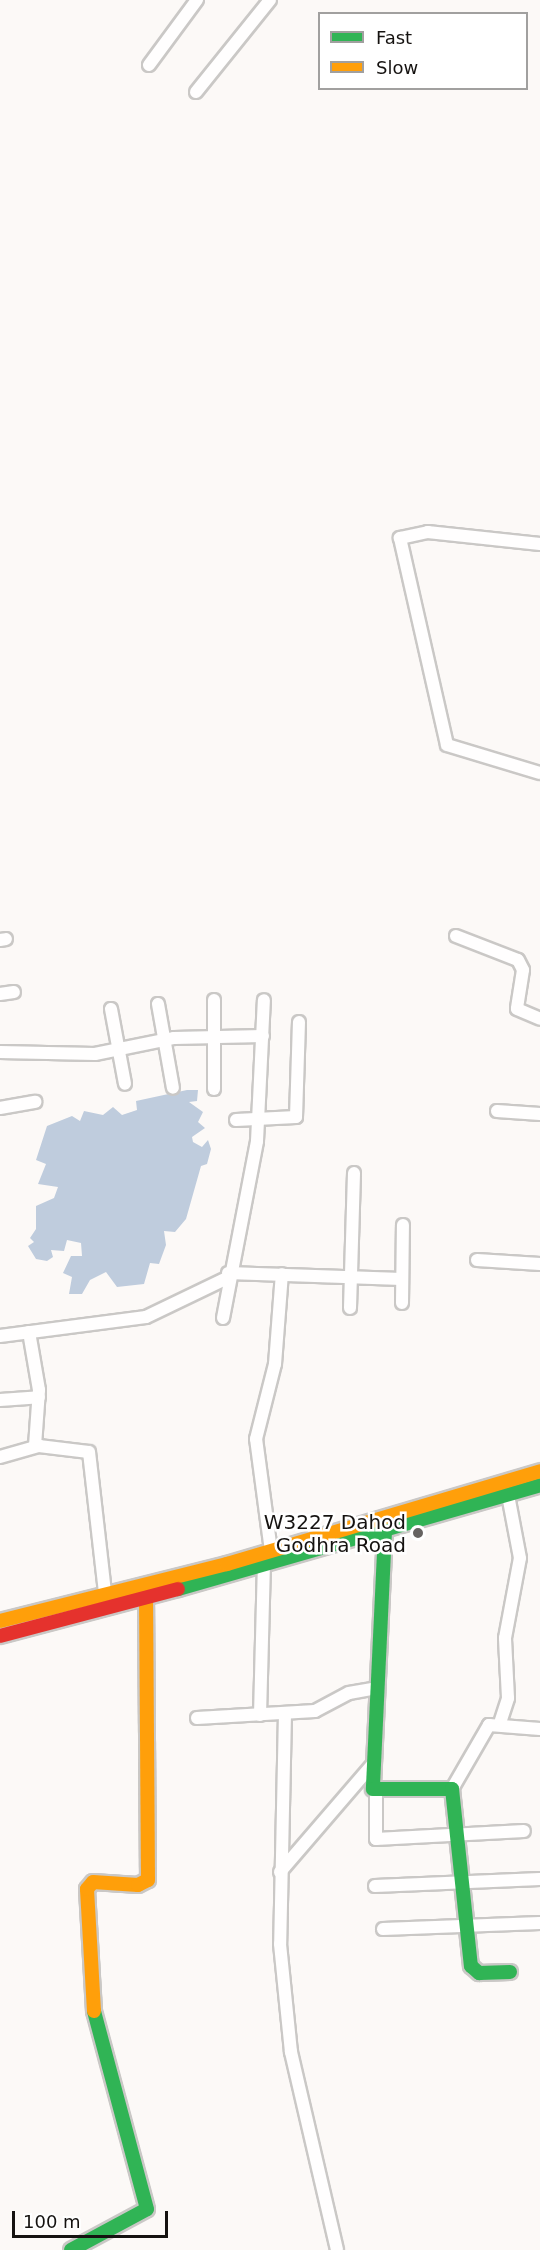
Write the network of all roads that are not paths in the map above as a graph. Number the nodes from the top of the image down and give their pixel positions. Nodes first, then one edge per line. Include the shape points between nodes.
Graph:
1 (197, 0) edge
2 (270, 0) edge
3 (149, 65) dead end
4 (196, 92) dead end
5 (540, 544) edge
6 (540, 773) edge
7 (456, 936) dead end
8 (14, 992) dead end
9 (0, 994) edge
10 (214, 1000) dead end
11 (264, 1000) dead end
12 (158, 1004) dead end
13 (111, 1009) dead end
14 (540, 1019) edge
15 (299, 1022) dead end
16 (215, 1036) junction
17 (263, 1036) junction
18 (164, 1041) junction
19 (119, 1050) junction
20 (0, 1052) edge
21 (125, 1084) dead end
22 (173, 1088) dead end
23 (214, 1089) dead end
24 (35, 1102) dead end
25 (0, 1108) edge
26 (496, 1111) dead end
27 (540, 1114) edge
28 (260, 1119) junction
29 (236, 1120) dead end
30 (354, 1173) dead end
31 (403, 1225) dead end
32 (477, 1260) dead end
33 (540, 1264) edge
34 (282, 1274) junction
35 (227, 1276) junction
36 (351, 1277) junction
37 (402, 1279) junction
38 (402, 1303) dead end
39 (350, 1308) dead end
40 (223, 1318) dead end
41 (29, 1332) junction
42 (0, 1336) edge
43 (39, 1397) junction
44 (0, 1400) edge
45 (35, 1446) junction
46 (2, 1457) edge
47 (540, 1471) edge
48 (540, 1485) edge
49 (508, 1495) junction
50 (386, 1531) junction
51 (271, 1551) junction
52 (264, 1567) junction
53 (105, 1593) junction
54 (146, 1600) junction
55 (0, 1621) edge
56 (0, 1636) edge
57 (377, 1688) junction
58 (285, 1713) junction
59 (260, 1715) junction
60 (196, 1718) dead end
61 (500, 1723) junction
62 (540, 1729) edge
63 (372, 1765) junction
64 (452, 1789) junction
65 (376, 1791) junction
66 (524, 1831) dead end
67 (458, 1836) junction
68 (280, 1872) junction
69 (540, 1879) edge
70 (462, 1881) junction
71 (375, 1886) dead end
72 (540, 1923) edge
73 (467, 1926) junction
74 (383, 1929) dead end
75 (510, 1972) dead end
76 (71, 2250) edge
77 (337, 2250) edge

1 - 3 street
2 - 4 street
5 - 6 street via 428,532 400,538 447,745
7 - 14 street via 518,960 523,970 517,1009
8 - 9 street
10 - 16 street
11 - 17 street
12 - 18 street
13 - 19 street
15 - 28 street via 296,1117
16 - 17 street
16 - 18 street
16 - 23 street
17 - 28 street
18 - 19 street
18 - 22 street
19 - 20 street
19 - 21 street
24 - 25 street
26 - 27 street
28 - 29 street
28 - 35 street
30 - 36 street
31 - 37 street
32 - 33 street
34 - 35 street
34 - 36 street
34 - 51 street via 275,1364 256,1439
35 - 40 street
35 - 41 street via 146,1317
36 - 37 street
36 - 39 street
37 - 38 street
41 - 42 street
41 - 43 street
43 - 44 street
43 - 45 street
45 - 46 street
45 - 53 street via 89,1452
47 - 51 street
48 - 49 street
49 - 50 street
49 - 61 street via 520,1558 505,1644 508,1698
50 - 52 street
50 - 57 street
51 - 53 street
52 - 54 street
52 - 59 street
53 - 55 street
54 - 56 street
54 - 76 street via 148,1880 138,1885 93,1882 87,1888 91,2000 147,2210
57 - 58 street via 349,1693 323,1710
57 - 63 street
58 - 59 street
58 - 68 street
59 - 60 street
61 - 62 street
61 - 64 street via 482,1731 465,1774
63 - 65 street
63 - 68 street
64 - 65 street
64 - 67 street
65 - 67 street via 376,1839
66 - 67 street
67 - 70 street
68 - 77 street via 280,1944 291,2052
69 - 70 street
70 - 71 street
70 - 73 street
72 - 73 street
73 - 74 street
73 - 75 street via 473,1971

